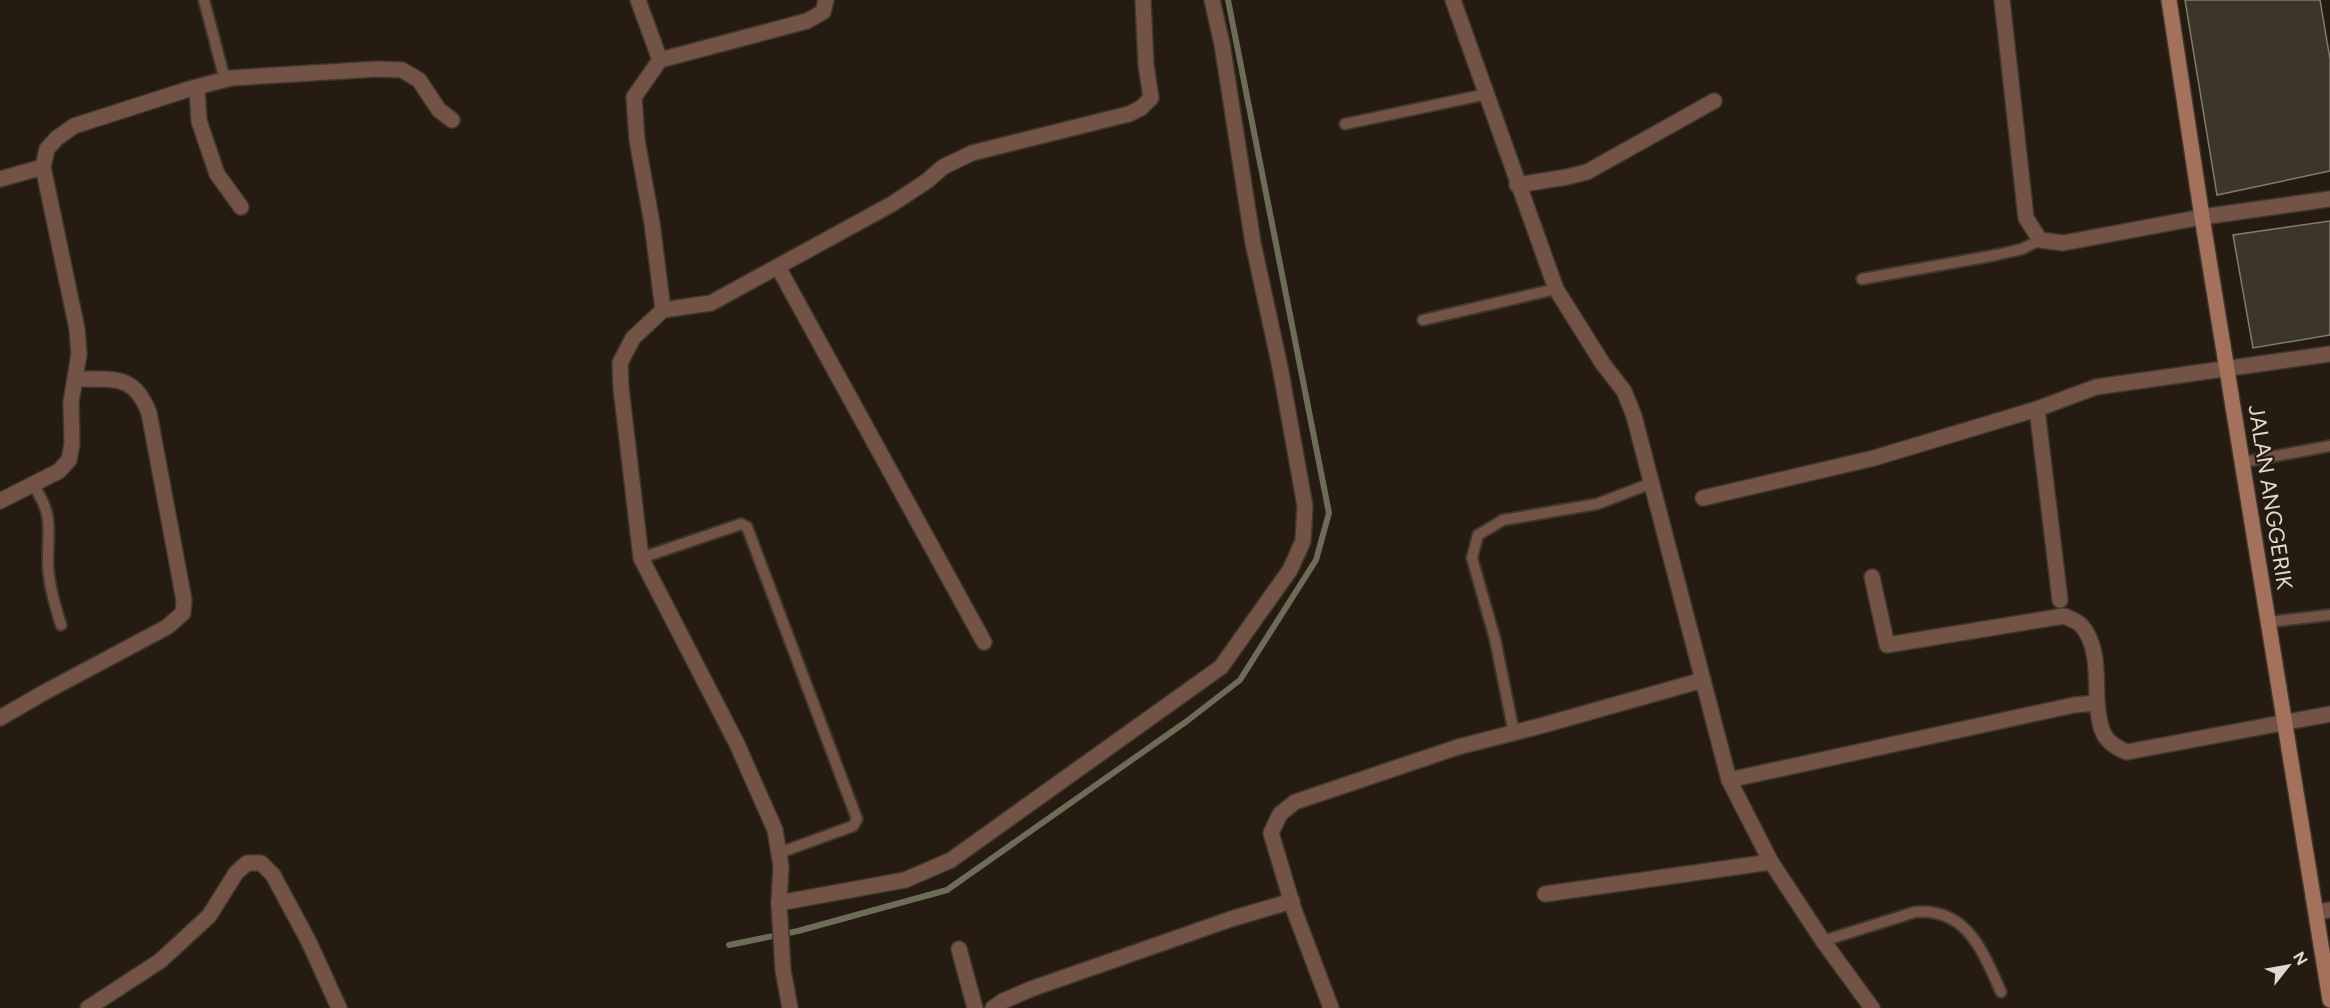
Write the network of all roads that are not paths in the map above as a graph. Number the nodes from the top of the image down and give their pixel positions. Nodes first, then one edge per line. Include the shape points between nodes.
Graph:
1 (204, 0) edge
2 (638, 0) edge
3 (826, 0) edge
4 (1143, 0) edge
5 (1212, 0) edge
6 (1452, 0) edge
7 (2002, 0) edge
8 (2169, 0) edge
9 (660, 60) junction
10 (225, 80) junction
11 (197, 87) junction
12 (1487, 94) junction
13 (1714, 101) dead end
14 (453, 120) dead end
15 (1345, 124) dead end
16 (43, 166) junction
17 (0, 179) edge
18 (1518, 185) junction
19 (2330, 199) edge
20 (241, 207) dead end
21 (2202, 217) junction
22 (2040, 240) junction
23 (778, 267) junction
24 (1863, 279) dead end
25 (1556, 289) junction
26 (663, 310) junction
27 (1422, 320) dead end
28 (2330, 354) edge
29 (2227, 368) junction
30 (76, 380) junction
31 (2037, 409) junction
32 (2330, 447) edge
33 (2243, 462) junction
34 (1652, 483) junction
35 (33, 485) junction
36 (1703, 498) dead end
37 (0, 501) edge
38 (641, 558) junction
39 (1872, 577) dead end
40 (2060, 600) dead end
41 (2330, 615) edge
42 (2269, 622) junction
43 (61, 625) dead end
44 (984, 642) dead end
45 (1703, 680) junction
46 (2097, 703) junction
47 (2330, 714) edge
48 (0, 718) edge
49 (2285, 723) junction
50 (1514, 733) junction
51 (1729, 780) junction
52 (779, 853) junction
53 (1771, 862) junction
54 (1545, 894) dead end
55 (1292, 901) junction
56 (779, 907) junction
57 (2323, 911) edge
58 (1823, 941) junction
59 (959, 949) dead end
60 (2001, 992) dead end
61 (2330, 1000) edge
62 (88, 1008) edge
63 (339, 1008) edge
64 (790, 1008) edge
65 (975, 1008) edge
66 (993, 1008) edge
67 (1331, 1008) edge
68 (1872, 1008) edge

1 - 10 lane
2 - 9 street
3 - 9 street via 823,12 807,21
4 - 23 street via 1151,98 1141,108 972,153 943,167 892,204
5 - 56 street via 1253,243 1305,506 1303,541 1290,570 1221,667 951,860 905,880
6 - 12 street
7 - 22 street via 2026,218
8 - 21 main road, JALAN ANGGERIK
9 - 26 street via 634,98
10 - 11 street
10 - 14 street via 402,70 419,80 439,110
11 - 16 street via 74,126 47,149
11 - 20 street via 199,121 217,174
12 - 15 lane
12 - 18 street
13 - 18 street via 1587,172
16 - 17 street
16 - 30 street via 77,329
18 - 25 street
19 - 21 street
21 - 22 street via 2063,243
21 - 29 main road, JALAN ANGGERIK
22 - 24 lane via 2022,249
23 - 26 street via 711,303
23 - 44 street
25 - 27 lane
25 - 34 street via 1624,391
26 - 38 street via 633,338 620,363
28 - 29 street
29 - 31 street via 2096,387
29 - 33 main road, JALAN ANGGERIK
30 - 35 street via 71,402 69,460 59,471
30 - 48 street via 131,384 143,396 184,600 183,613 167,627
31 - 36 street via 1874,458
31 - 40 street
32 - 33 lane
33 - 42 main road, JALAN ANGGERIK
34 - 45 street
34 - 50 lane via 1597,504 1503,520 1478,535 1472,558 1495,639
35 - 37 street
35 - 43 lane via 48,515 48,566
38 - 52 street via 755,783 775,830
38 - 52 lane via 741,524 747,527 857,819 853,826
39 - 46 street via 1887,645 2064,616 2080,624 2091,642 2096,662
41 - 42 lane
42 - 49 main road, JALAN ANGGERIK
45 - 50 street
45 - 51 street
46 - 49 street via 2103,734 2127,752
46 - 51 street
47 - 49 street
49 - 57 main road, JALAN ANGGERIK
50 - 55 street via 1458,747 1295,802 1280,814 1271,833
51 - 53 street
52 - 56 street
53 - 54 street
53 - 58 street
55 - 66 street via 1031,989
55 - 67 street
56 - 64 street
57 - 61 main road, JALAN ANGGERIK
58 - 60 lane via 1915,912 1947,915 1965,927 1978,945
58 - 68 street
59 - 65 street
62 - 63 street via 160,961 209,916 236,873 248,864 261,863 278,884

